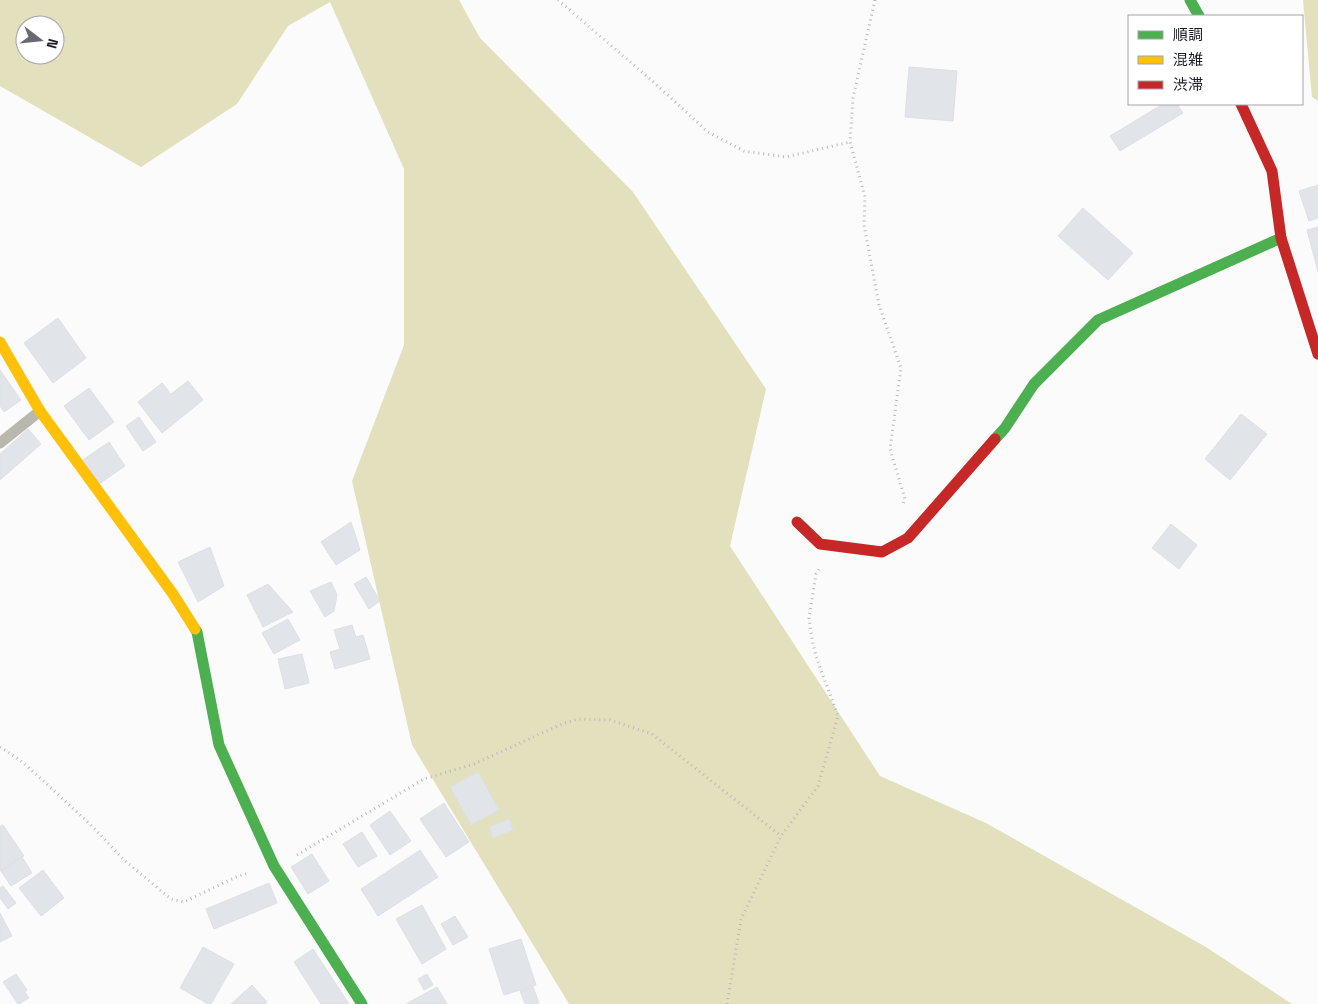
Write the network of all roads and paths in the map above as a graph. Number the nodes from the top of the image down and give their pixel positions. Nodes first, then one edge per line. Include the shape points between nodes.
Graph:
1 (558, 0) edge
2 (875, 0) edge
3 (1190, 0) edge
4 (1198, 15) edge
5 (1241, 105) edge
6 (850, 142) junction
7 (1281, 238) junction
8 (0, 342) edge
9 (1318, 354) edge
10 (40, 411) junction
11 (0, 443) edge
12 (901, 508) dead end
13 (797, 522) dead end
14 (822, 567) dead end
15 (0, 747) edge
16 (781, 836) junction
17 (274, 866) junction
18 (362, 1004) edge
19 (727, 1004) edge

1 - 6 path via 708,132 744,151 786,157
2 - 6 path via 853,98
3 - 4 street
5 - 7 street via 1272,171
6 - 12 path via 865,197 864,225 879,305 901,368 890,449 905,499
7 - 9 street
7 - 13 street via 1098,320 1034,384 1005,428 908,538 882,552 820,544
8 - 10 street
10 - 11 lane
10 - 17 street via 198,632 219,745
14 - 16 path via 816,574 809,618 813,645 838,716 818,786
15 - 17 path via 38,776 124,860 171,899 184,902 236,877
16 - 17 path via 652,734 610,720 578,719 474,764 424,779
16 - 19 path via 741,919
17 - 18 street

